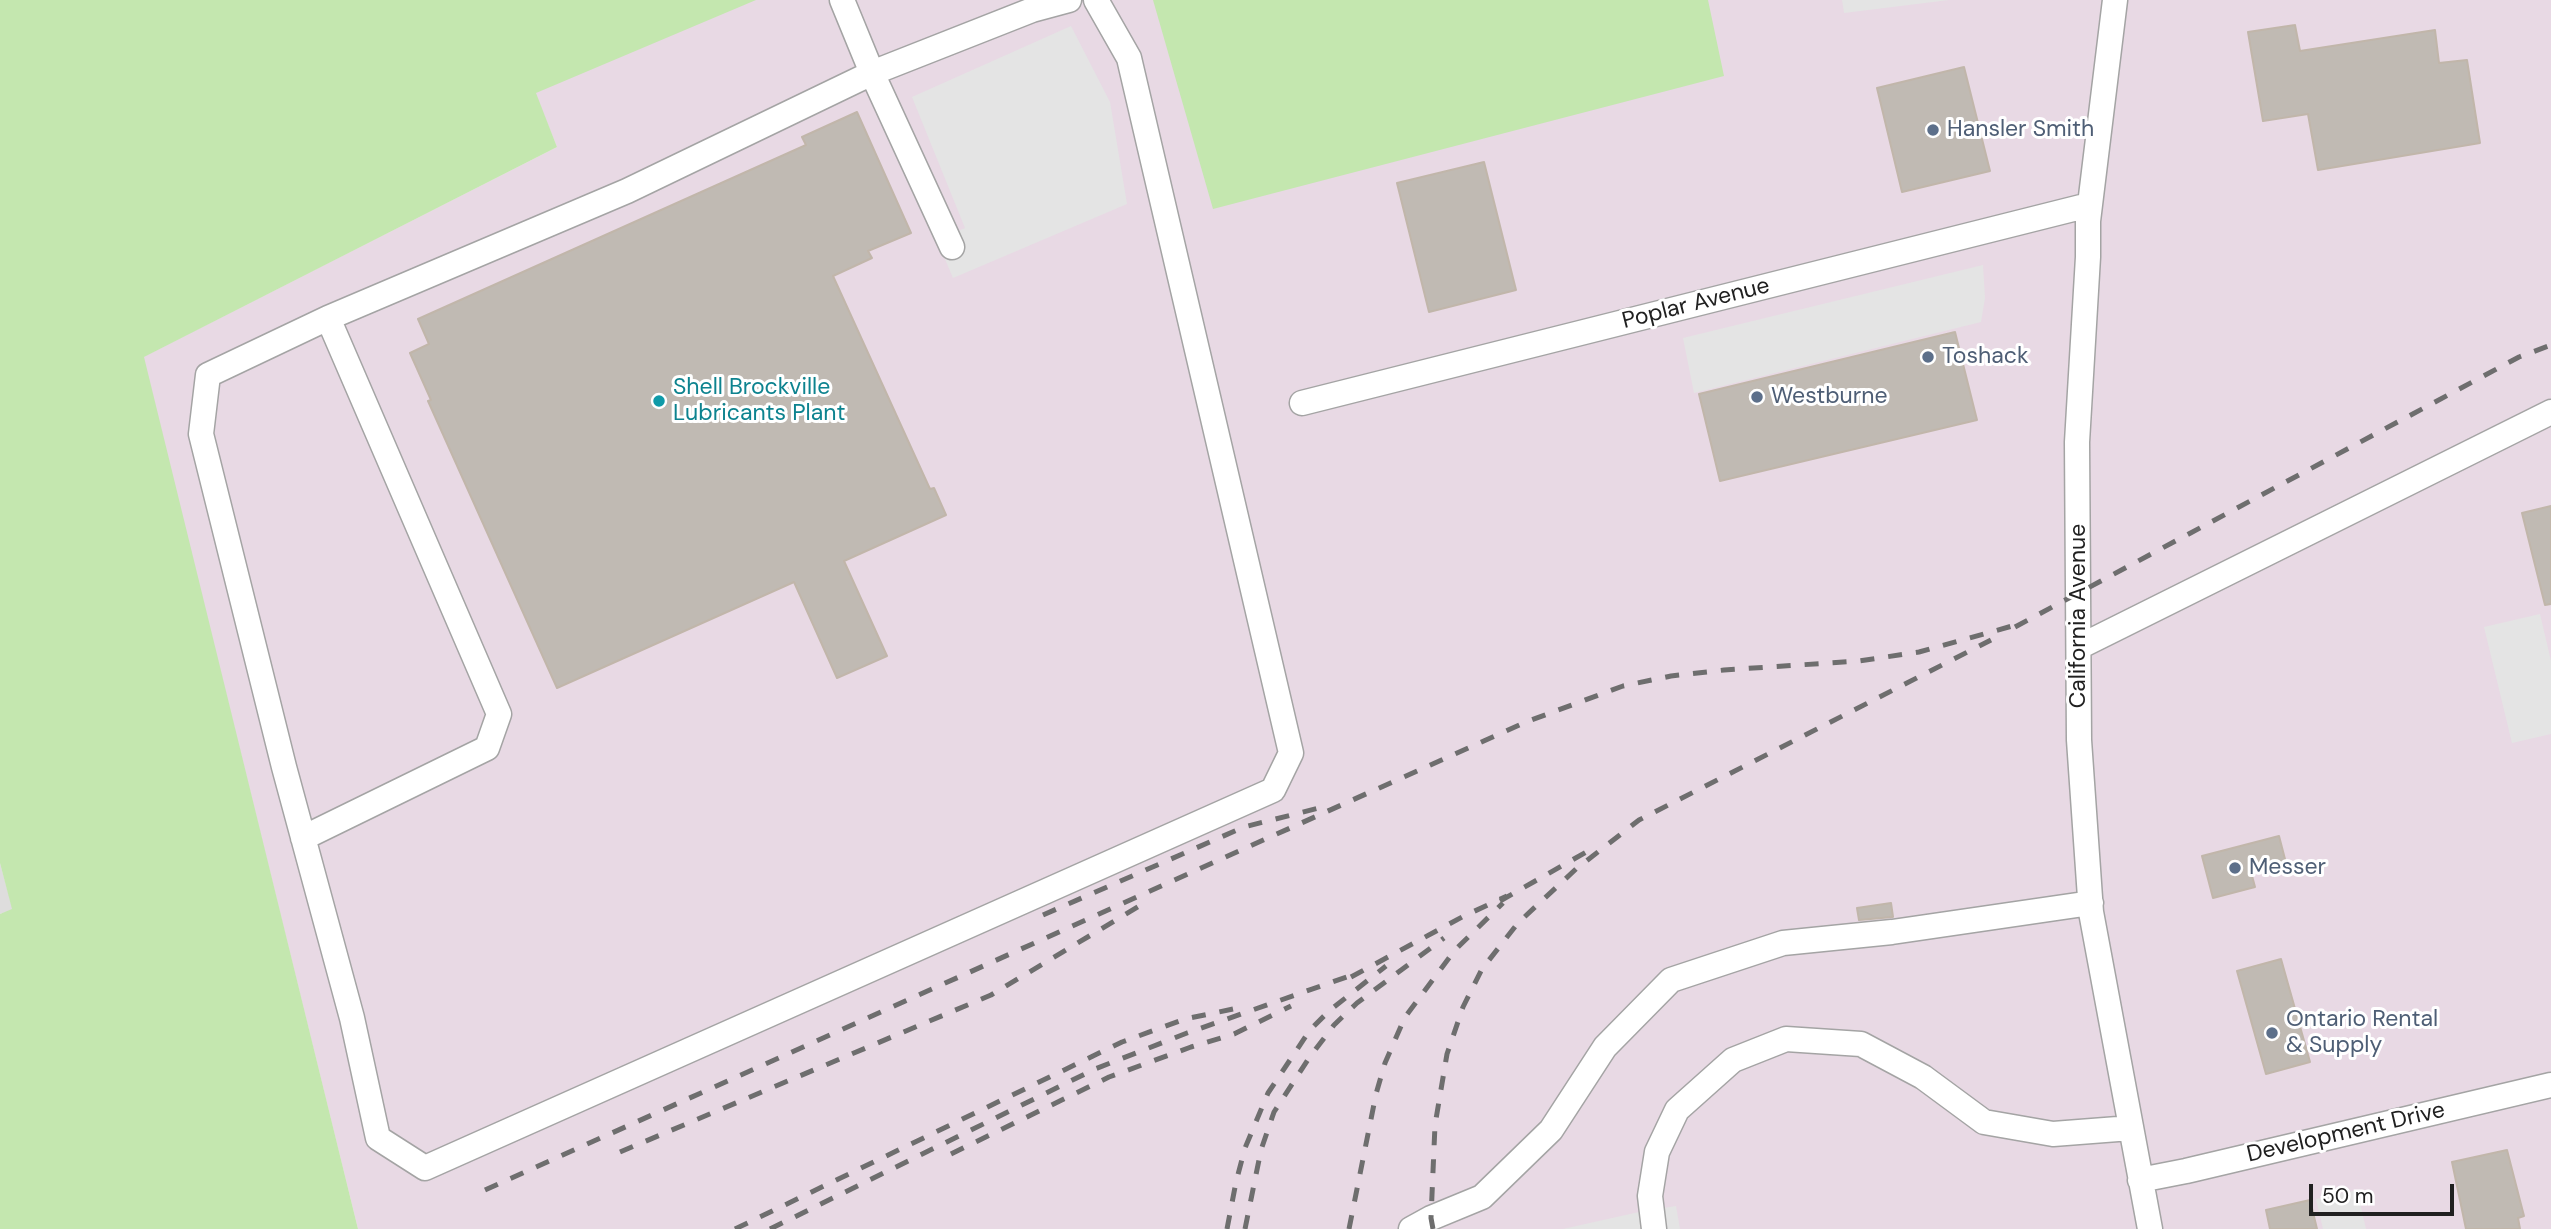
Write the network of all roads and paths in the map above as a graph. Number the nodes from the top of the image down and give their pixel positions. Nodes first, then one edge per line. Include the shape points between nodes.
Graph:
1 (842, 0) edge
2 (1069, 0) edge
3 (1096, 0) edge
4 (2115, 0) edge
5 (872, 73) junction
6 (2089, 205) junction
7 (952, 247) dead end
8 (328, 318) junction
9 (1302, 403) dead end
10 (2551, 412) edge
11 (2079, 647) junction
12 (303, 838) junction
13 (2091, 903) junction
14 (2551, 1085) edge
15 (2131, 1128) junction
16 (2140, 1180) junction
17 (1411, 1229) edge
18 (1654, 1229) edge
19 (2150, 1229) edge

1 - 5 street
2 - 5 street
3 - 12 street via 1129,58 1291,753 1273,790 425,1168 378,1138 352,1018
4 - 6 street, California Avenue
5 - 7 street
5 - 8 street via 627,191
6 - 9 street, Poplar Avenue
6 - 11 street, California Avenue via 2077,442
8 - 12 street via 208,375 201,434
8 - 12 street via 499,714 487,748
10 - 11 street
11 - 13 street, California Avenue via 2079,740
13 - 15 street, California Avenue
13 - 17 street via 1783,943 1671,980 1605,1047 1551,1130 1482,1197
14 - 16 street, Development Drive
15 - 16 street, California Avenue
15 - 18 street via 2053,1134 1984,1122 1923,1077 1861,1044 1786,1039 1733,1060 1677,1110 1657,1152 1650,1196
16 - 19 street, California Avenue

